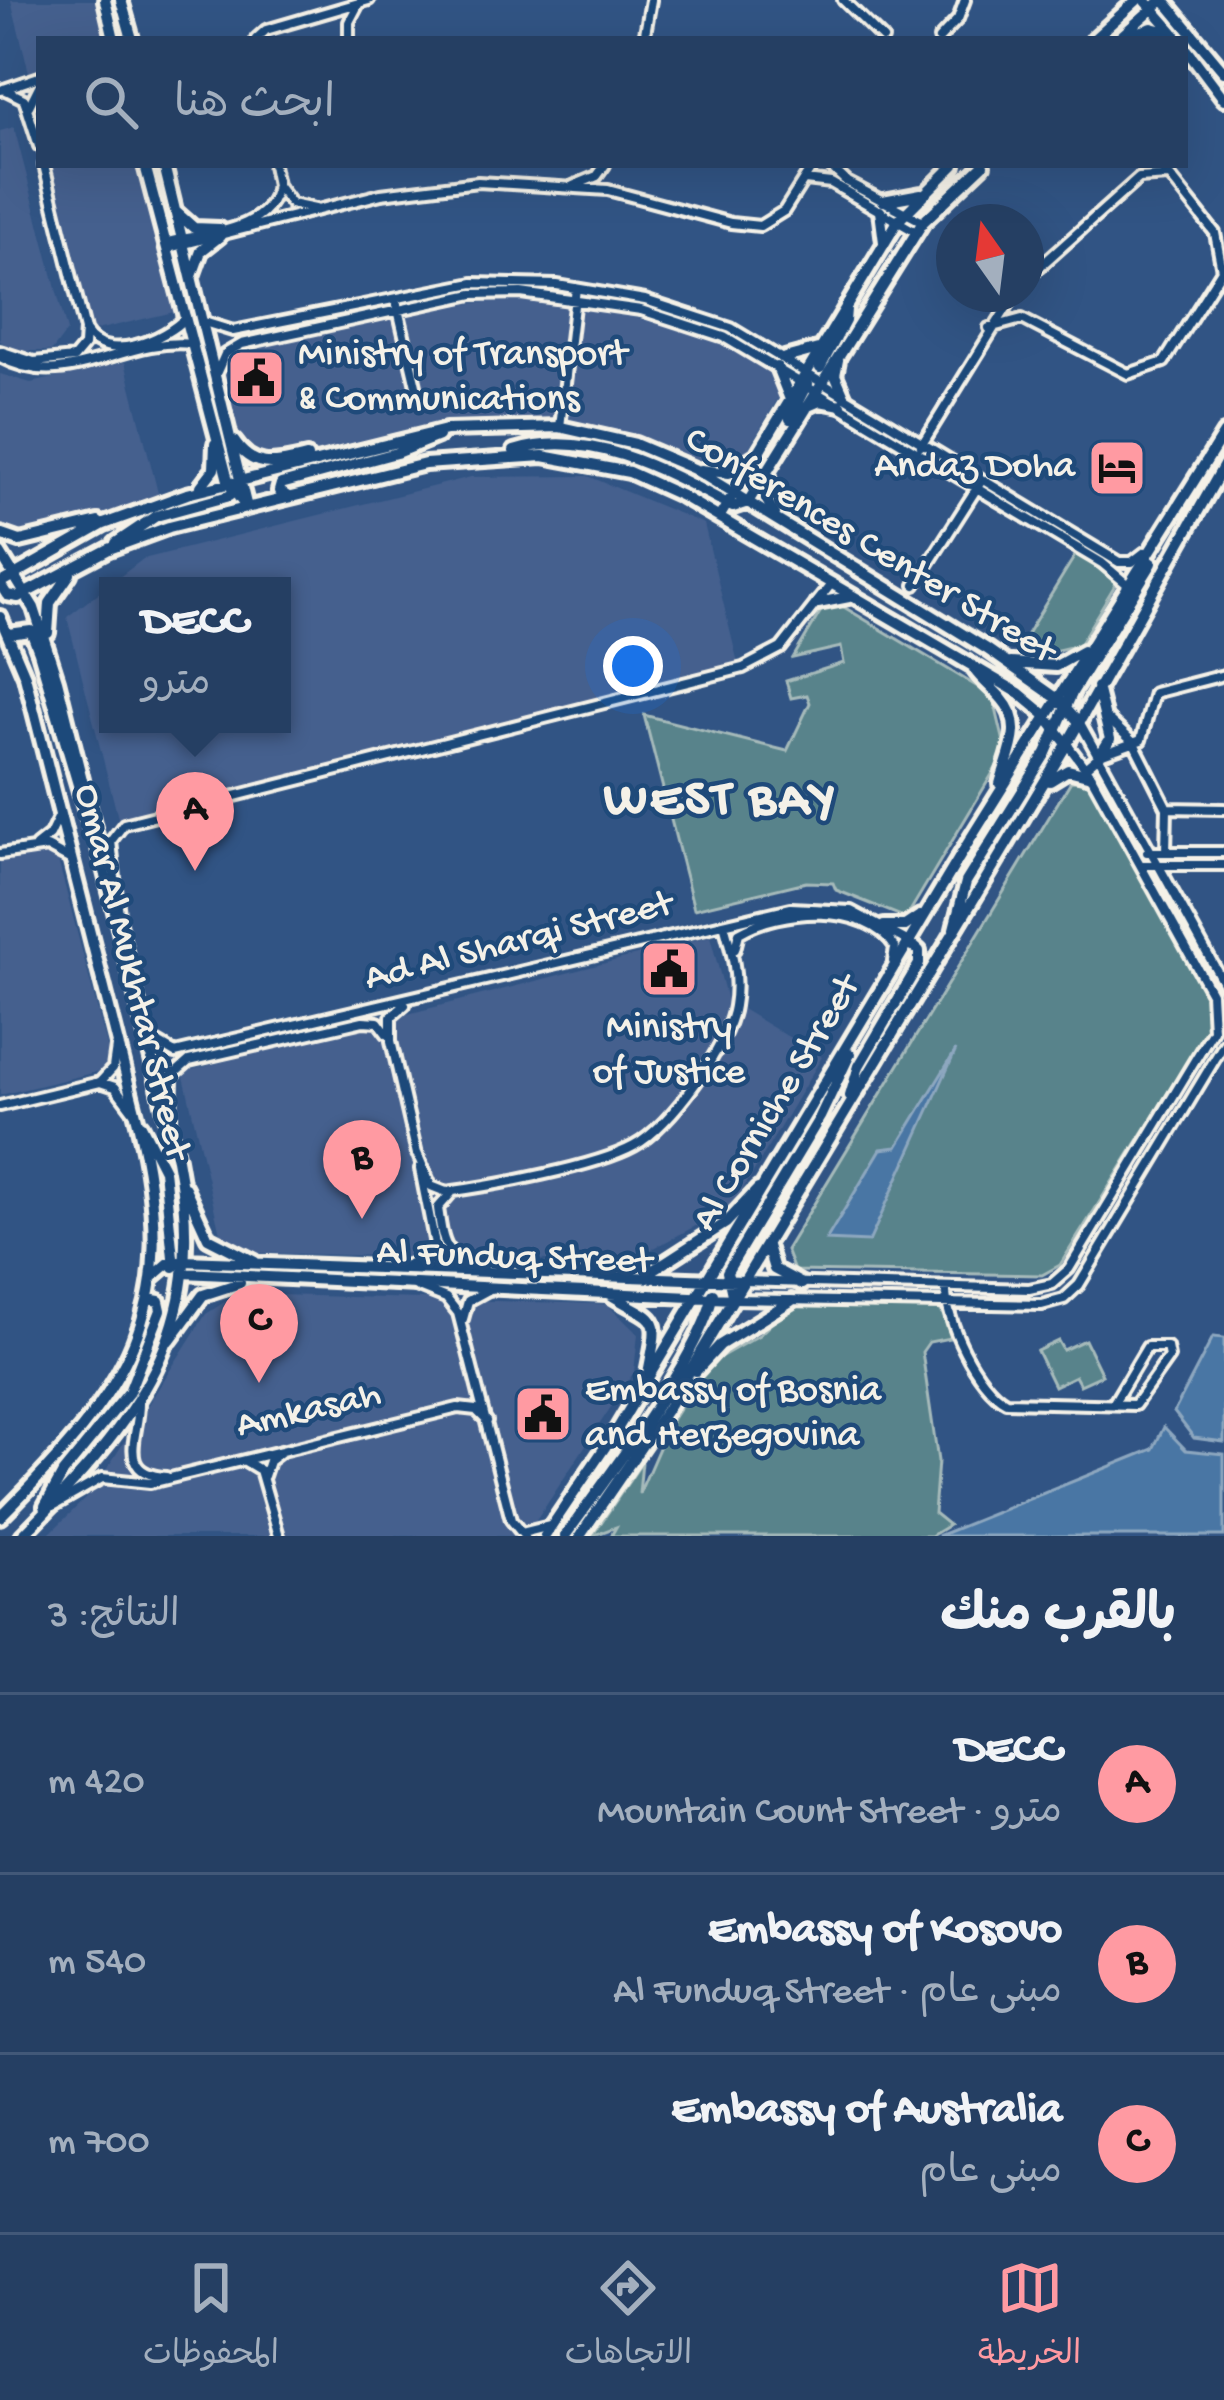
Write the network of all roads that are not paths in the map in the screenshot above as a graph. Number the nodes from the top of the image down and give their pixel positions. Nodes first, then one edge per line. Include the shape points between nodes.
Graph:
1 (651, 0) edge
2 (843, 0) edge
3 (964, 0) edge
4 (1122, 0) edge
5 (364, 2) edge
6 (1152, 2) edge
7 (104, 3) edge
8 (123, 4) edge
9 (1117, 18) junction
10 (113, 36) edge
11 (131, 36) edge
12 (259, 36) edge
13 (349, 36) edge
14 (645, 36) edge
15 (880, 36) edge
16 (942, 36) edge
17 (1097, 36) edge
18 (1122, 36) edge
19 (1128, 36) edge
20 (1177, 36) edge
21 (1188, 51) edge
22 (1211, 55) junction
23 (1224, 61) edge
24 (1224, 72) edge
25 (36, 82) edge
26 (36, 89) edge
27 (2, 90) edge
28 (1224, 99) edge
29 (29, 107) junction
30 (36, 134) edge
31 (45, 168) edge
32 (146, 168) edge
33 (165, 168) edge
34 (273, 168) edge
35 (603, 168) edge
36 (811, 168) edge
37 (833, 168) edge
38 (951, 168) edge
39 (980, 168) edge
40 (1142, 168) edge
41 (1163, 168) edge
42 (1170, 176) junction
43 (1139, 178) junction
44 (803, 180) junction
45 (277, 185) junction
46 (572, 186) junction
47 (924, 193) junction
48 (881, 206) junction
49 (174, 209) junction
50 (328, 209) junction
51 (901, 217) junction
52 (920, 227) junction
53 (220, 232) junction
54 (182, 242) junction
55 (884, 242) junction
56 (167, 245) junction
57 (1044, 263) edge
58 (192, 280) junction
59 (576, 288) junction
60 (468, 289) junction
61 (394, 295) junction
62 (574, 300) junction
63 (845, 306) junction
64 (398, 307) junction
65 (1001, 312) edge
66 (1020, 312) edge
67 (185, 317) junction
68 (1022, 319) junction
69 (201, 321) junction
70 (989, 328) junction
71 (85, 330) junction
72 (192, 344) junction
73 (821, 346) junction
74 (838, 352) junction
75 (0, 354) edge
76 (781, 363) junction
77 (216, 380) junction
78 (811, 380) junction
79 (789, 400) junction
80 (842, 400) junction
81 (420, 403) dead end
82 (803, 409) junction
83 (560, 427) junction
84 (446, 430) junction
85 (1224, 433) edge
86 (223, 434) junction
87 (786, 439) junction
88 (371, 448) junction
89 (919, 448) junction
90 (762, 450) junction
91 (502, 455) junction
92 (772, 462) junction
93 (1224, 465) edge
94 (694, 469) junction
95 (982, 480) junction
96 (235, 486) junction
97 (976, 490) junction
98 (188, 494) junction
99 (288, 496) junction
100 (731, 499) junction
101 (748, 502) junction
102 (247, 507) junction
103 (124, 514) junction
104 (720, 516) junction
105 (787, 524) junction
106 (0, 534) edge
107 (1156, 544) junction
108 (109, 549) junction
109 (0, 553) edge
110 (75, 567) junction
111 (14, 574) junction
112 (0, 584) edge
113 (832, 584) junction
114 (915, 585) dead end
115 (1128, 586) junction
116 (26, 594) junction
117 (858, 598) junction
118 (818, 603) junction
119 (0, 617) edge
120 (9, 634) junction
121 (1095, 641) junction
122 (49, 656) junction
123 (971, 663) junction
124 (1007, 663) junction
125 (1224, 675) edge
126 (1097, 687) junction
127 (1063, 703) junction
128 (1047, 717) junction
129 (1108, 718) junction
130 (1079, 722) junction
131 (1058, 731) junction
132 (1135, 742) junction
133 (1067, 745) junction
134 (1100, 755) junction
135 (1088, 772) junction
136 (999, 793) junction
137 (1031, 800) junction
138 (1168, 808) junction
139 (1224, 808) edge
140 (59, 815) junction
141 (98, 839) junction
142 (34, 846) junction
143 (1134, 851) junction
144 (1151, 852) junction
145 (1166, 852) junction
146 (1224, 853) edge
147 (0, 854) edge
148 (71, 860) junction
149 (1141, 865) junction
150 (1158, 865) junction
151 (1224, 865) edge
152 (938, 896) junction
153 (118, 922) junction
154 (724, 925) junction
155 (884, 926) junction
156 (954, 932) junction
157 (910, 943) junction
158 (734, 957) junction
159 (894, 969) junction
160 (1224, 984) edge
161 (414, 1000) junction
162 (145, 1030) junction
163 (853, 1039) junction
164 (116, 1041) junction
165 (391, 1041) junction
166 (1224, 1044) edge
167 (1195, 1065) junction
168 (1206, 1073) junction
169 (100, 1082) junction
170 (849, 1105) junction
171 (0, 1106) edge
172 (137, 1119) junction
173 (169, 1129) junction
174 (417, 1153) junction
175 (181, 1180) junction
176 (766, 1184) junction
177 (453, 1192) junction
178 (1092, 1233) junction
179 (767, 1242) junction
180 (1106, 1242) junction
181 (258, 1263) junction
182 (179, 1266) junction
183 (398, 1269) junction
184 (480, 1270) junction
185 (641, 1275) junction
186 (153, 1278) junction
187 (708, 1278) junction
188 (255, 1280) junction
189 (726, 1280) junction
190 (743, 1281) junction
191 (802, 1284) junction
192 (1052, 1284) junction
193 (415, 1286) junction
194 (946, 1287) junction
195 (492, 1289) junction
196 (606, 1291) junction
197 (697, 1296) junction
198 (712, 1298) junction
199 (148, 1299) junction
200 (733, 1299) junction
201 (791, 1301) junction
202 (1060, 1301) junction
203 (945, 1302) junction
204 (463, 1327) junction
205 (166, 1345) junction
206 (684, 1380) junction
207 (646, 1381) junction
208 (478, 1383) junction
209 (140, 1402) junction
210 (1112, 1404) junction
211 (458, 1408) junction
212 (487, 1420) junction
213 (289, 1447) junction
214 (232, 1462) junction
215 (174, 1477) junction
216 (263, 1478) junction
217 (50, 1508) junction
218 (0, 1517) edge
219 (38, 1520) junction
220 (556, 1521) junction
221 (523, 1534) edge
222 (22, 1536) edge
223 (279, 1536) edge
224 (545, 1536) edge
225 (566, 1536) edge
226 (580, 1536) edge

1 - 14 street
2 - 15 street
3 - 16 street
4 - 9 main road
5 - 12 street
5 - 13 street
6 - 9 main road
6 - 18 main road
6 - 20 main road
6 - 22 main road
7 - 10 main road
8 - 11 main road
9 - 17 main road
19 - 20 main road via 1152,28
21 - 28 main road
22 - 23 street
22 - 24 main road
25 - 27 street
26 - 29 street
27 - 29 street
29 - 30 street
31 - 71 street
32 - 56 main road
33 - 49 main road
34 - 45 street
35 - 46 street
36 - 44 street
37 - 48 street
38 - 47 main road
39 - 52 main road
40 - 43 street
41 - 42 street
42 - 43 street
42 - 68 street via 1210,223 1223,256 1212,290 1164,362 1139,373 1116,371
43 - 57 street
44 - 46 street via 784,211 751,227
44 - 48 street via 831,183
45 - 50 street via 295,206
45 - 53 street via 266,215
46 - 50 street via 424,187
47 - 48 main road
47 - 51 main road
48 - 51 street
48 - 55 main road
49 - 53 main road via 194,228
49 - 54 main road
50 - 53 street
51 - 52 street
51 - 55 main road
52 - 74 main road
53 - 54 street
53 - 58 main road via 201,251
54 - 56 street
54 - 58 main road
55 - 63 main road
56 - 67 main road
58 - 69 main road
59 - 60 street
59 - 62 street
59 - 76 street via 693,313
60 - 61 street
60 - 62 street
60 - 64 street
61 - 64 street
61 - 69 street via 233,331
62 - 76 street via 688,322
62 - 83 street
63 - 73 main road
63 - 78 main road via 841,331
64 - 77 street via 235,347
64 - 81 street
65 - 70 street
66 - 68 street
67 - 71 street via 166,334 112,349
67 - 72 main road
68 - 70 street
69 - 77 main road
70 - 89 street
71 - 75 street via 80,352 68,361
72 - 75 street via 160,343 53,373 28,371
72 - 86 main road
73 - 76 main road
73 - 78 main road
74 - 78 main road
74 - 80 main road
76 - 78 street
76 - 79 main road
77 - 86 main road
78 - 79 main road
78 - 80 street
78 - 82 main road
78 - 87 main road
79 - 90 main road
80 - 82 main road
80 - 89 street
82 - 87 main road
83 - 84 main road, Conferences Center Street
83 - 94 main road, Conferences Center Street
84 - 88 main road, Conferences Center Street
84 - 99 main road via 396,453 281,484
85 - 107 main road
86 - 88 main road via 263,465
86 - 96 main road
86 - 98 main road via 209,480
87 - 92 main road
88 - 96 main road, Conferences Center Street
89 - 95 street
89 - 97 street
90 - 94 main road via 729,472
90 - 100 main road
91 - 99 main road, Conferences Center Street
91 - 100 main road via 553,443 604,451
91 - 104 main road, Conferences Center Street via 629,472
92 - 101 main road
92 - 105 main road via 766,499
93 - 126 main road, Al Corniche Street
94 - 100 main road, Conferences Center Street
95 - 97 street
95 - 107 street via 1119,562
96 - 98 main road, Conferences Center Street
96 - 102 main road
96 - 108 main road via 156,516
97 - 114 street
97 - 115 street
98 - 103 main road, Conferences Center Street
99 - 102 main road, Conferences Center Street
100 - 101 main road, Conferences Center Street
100 - 104 main road
101 - 105 main road, Conferences Center Street
102 - 108 main road, Conferences Center Street
103 - 106 main road via 56,536 20,541
103 - 111 main road, Conferences Center Street
104 - 113 main road, Conferences Center Street
105 - 124 main road, Conferences Center Street
107 - 115 main road
107 - 127 main road
108 - 110 main road, Conferences Center Street
109 - 111 main road, Omar Al Mukhtar Street
110 - 116 main road, Conferences Center Street
110 - 122 main road via 48,609
111 - 112 main road, Conferences Center Street
111 - 116 main road, Omar Al Mukhtar Street
112 - 116 main road via 12,597
113 - 117 main road, Conferences Center Street
113 - 118 street
115 - 121 main road
116 - 122 main road, Omar Al Mukhtar Street
117 - 118 main road
117 - 123 main road, Conferences Center Street
118 - 153 street via 781,648 731,672 124,824 110,854
119 - 120 main road, Omar Al Mukhtar Street
120 - 140 main road, Omar Al Mukhtar Street
120 - 141 main road via 31,631 84,817
121 - 124 main road via 1056,666
121 - 127 main road
122 - 141 main road, Omar Al Mukhtar Street
123 - 128 main road, Conferences Center Street
123 - 136 main road via 1015,724
124 - 127 main road, Conferences Center Street
125 - 132 street via 1151,696
126 - 129 main road
126 - 130 main road, Al Corniche Street
127 - 128 main road, Al Corniche Street
127 - 130 main road, Conferences Center Street
127 - 131 main road
128 - 131 main road, Conferences Center Street
128 - 136 main road, Al Corniche Street
129 - 132 street
129 - 134 main road via 1110,740
130 - 133 main road, Al Corniche Street
130 - 134 street
131 - 133 main road, Conferences Center Street
131 - 156 main road via 966,882
132 - 134 street
132 - 138 street
133 - 135 street
133 - 137 main road, Al Corniche Street
134 - 135 street
134 - 144 street
135 - 137 main road via 1063,771
135 - 143 street
136 - 152 main road, Al Corniche Street
137 - 156 main road, Al Corniche Street
138 - 139 street
138 - 145 street
140 - 142 street
140 - 148 main road, Omar Al Mukhtar Street
141 - 153 main road, Omar Al Mukhtar Street
142 - 147 street
142 - 148 street
143 - 144 street
143 - 149 street
144 - 145 street
144 - 150 street
145 - 146 street
148 - 164 main road, Omar Al Mukhtar Street
149 - 150 street
149 - 167 street via 1214,1001 1214,1030
150 - 151 street
150 - 160 street
152 - 155 main road via 910,925
152 - 157 main road, Al Corniche Street
153 - 162 main road, Omar Al Mukhtar Street
154 - 155 street, Ad Al Sharqi Street via 815,906
154 - 158 street
154 - 161 street, Ad Al Sharqi Street
155 - 157 street, Ad Al Sharqi Street
156 - 170 main road, Al Corniche Street
157 - 159 main road, Al Corniche Street
157 - 170 main road via 919,964 860,1066
158 - 159 street via 737,935 749,927 832,915 892,940
158 - 177 street via 729,1023 661,1127 621,1152
159 - 163 main road, Al Corniche Street
161 - 162 street, Ad Al Sharqi Street via 176,1053 163,1051
161 - 165 street via 392,1015
162 - 173 main road, Omar Al Mukhtar Street
163 - 176 main road, Al Corniche Street
163 - 189 main road via 820,1118
164 - 169 street via 113,1068
164 - 172 main road, Omar Al Mukhtar Street
165 - 173 street, Ad Al Sharqi Street via 378,1022 363,1021 183,1064 170,1084
165 - 174 street
166 - 168 street
167 - 168 street
167 - 178 street
168 - 180 street
169 - 171 street
169 - 172 street via 118,1091
170 - 179 main road, Al Corniche Street
172 - 182 main road via 164,1170
172 - 186 main road, Omar Al Mukhtar Street via 154,1192
173 - 175 main road, Omar Al Mukhtar Street
174 - 177 street via 431,1186
174 - 183 street via 435,1246 424,1260
175 - 181 main road via 208,1238
175 - 182 main road, Omar Al Mukhtar Street
176 - 185 main road via 726,1223
176 - 187 main road, Al Corniche Street
177 - 184 street via 438,1208 447,1250
178 - 180 street
178 - 192 street
179 - 190 main road, Al Corniche Street
179 - 191 main road via 774,1270
180 - 202 street
181 - 182 main road, Al Funduq Street
181 - 183 main road, Al Funduq Street
182 - 186 main road
182 - 188 main road, Al Funduq Street
182 - 205 main road
183 - 184 main road, Al Funduq Street
184 - 185 main road, Al Funduq Street
185 - 187 main road, Al Funduq Street
186 - 199 main road, Omar Al Mukhtar Street
187 - 189 main road, Al Funduq Street
187 - 197 main road, Al Corniche Street
187 - 198 main road
188 - 193 main road, Al Funduq Street
188 - 205 main road via 203,1295
189 - 190 main road, Al Funduq Street
189 - 200 main road
190 - 191 street, Al Funduq Street
190 - 200 main road, Al Corniche Street
191 - 194 street, Al Funduq Street
192 - 194 street, Al Funduq Street
192 - 202 street
193 - 195 main road, Al Funduq Street
193 - 204 street via 453,1303
194 - 203 street
195 - 196 main road, Al Funduq Street
195 - 204 street via 468,1300
196 - 197 main road, Al Funduq Street
196 - 207 main road via 652,1321
197 - 198 main road, Al Funduq Street
197 - 207 main road, Al Corniche Street
198 - 200 main road, Al Funduq Street
198 - 225 main road via 662,1392
199 - 218 main road via 103,1406
199 - 219 main road via 161,1310 136,1377
200 - 201 street, Al Funduq Street
200 - 206 main road, Al Corniche Street
201 - 203 street, Al Funduq Street
201 - 206 main road via 720,1345
202 - 203 street, Al Funduq Street
203 - 210 street via 1002,1401
204 - 208 street
205 - 209 main road
206 - 226 main road, Al Corniche Street
207 - 220 main road, Al Corniche Street
208 - 211 street
208 - 212 street
209 - 215 street via 132,1458 148,1474
209 - 217 main road
210 - 210 street via 1139,1404 1169,1357 1167,1347 1148,1347
211 - 212 street
211 - 213 street, Amkasah
212 - 221 street via 511,1520
213 - 214 street, Amkasah
213 - 216 street via 268,1461
214 - 215 street, Amkasah
214 - 216 street via 252,1461
215 - 217 street, Amkasah via 143,1484 102,1478
216 - 223 street
217 - 219 main road
219 - 222 main road
220 - 221 street
220 - 224 main road, Al Corniche Street

